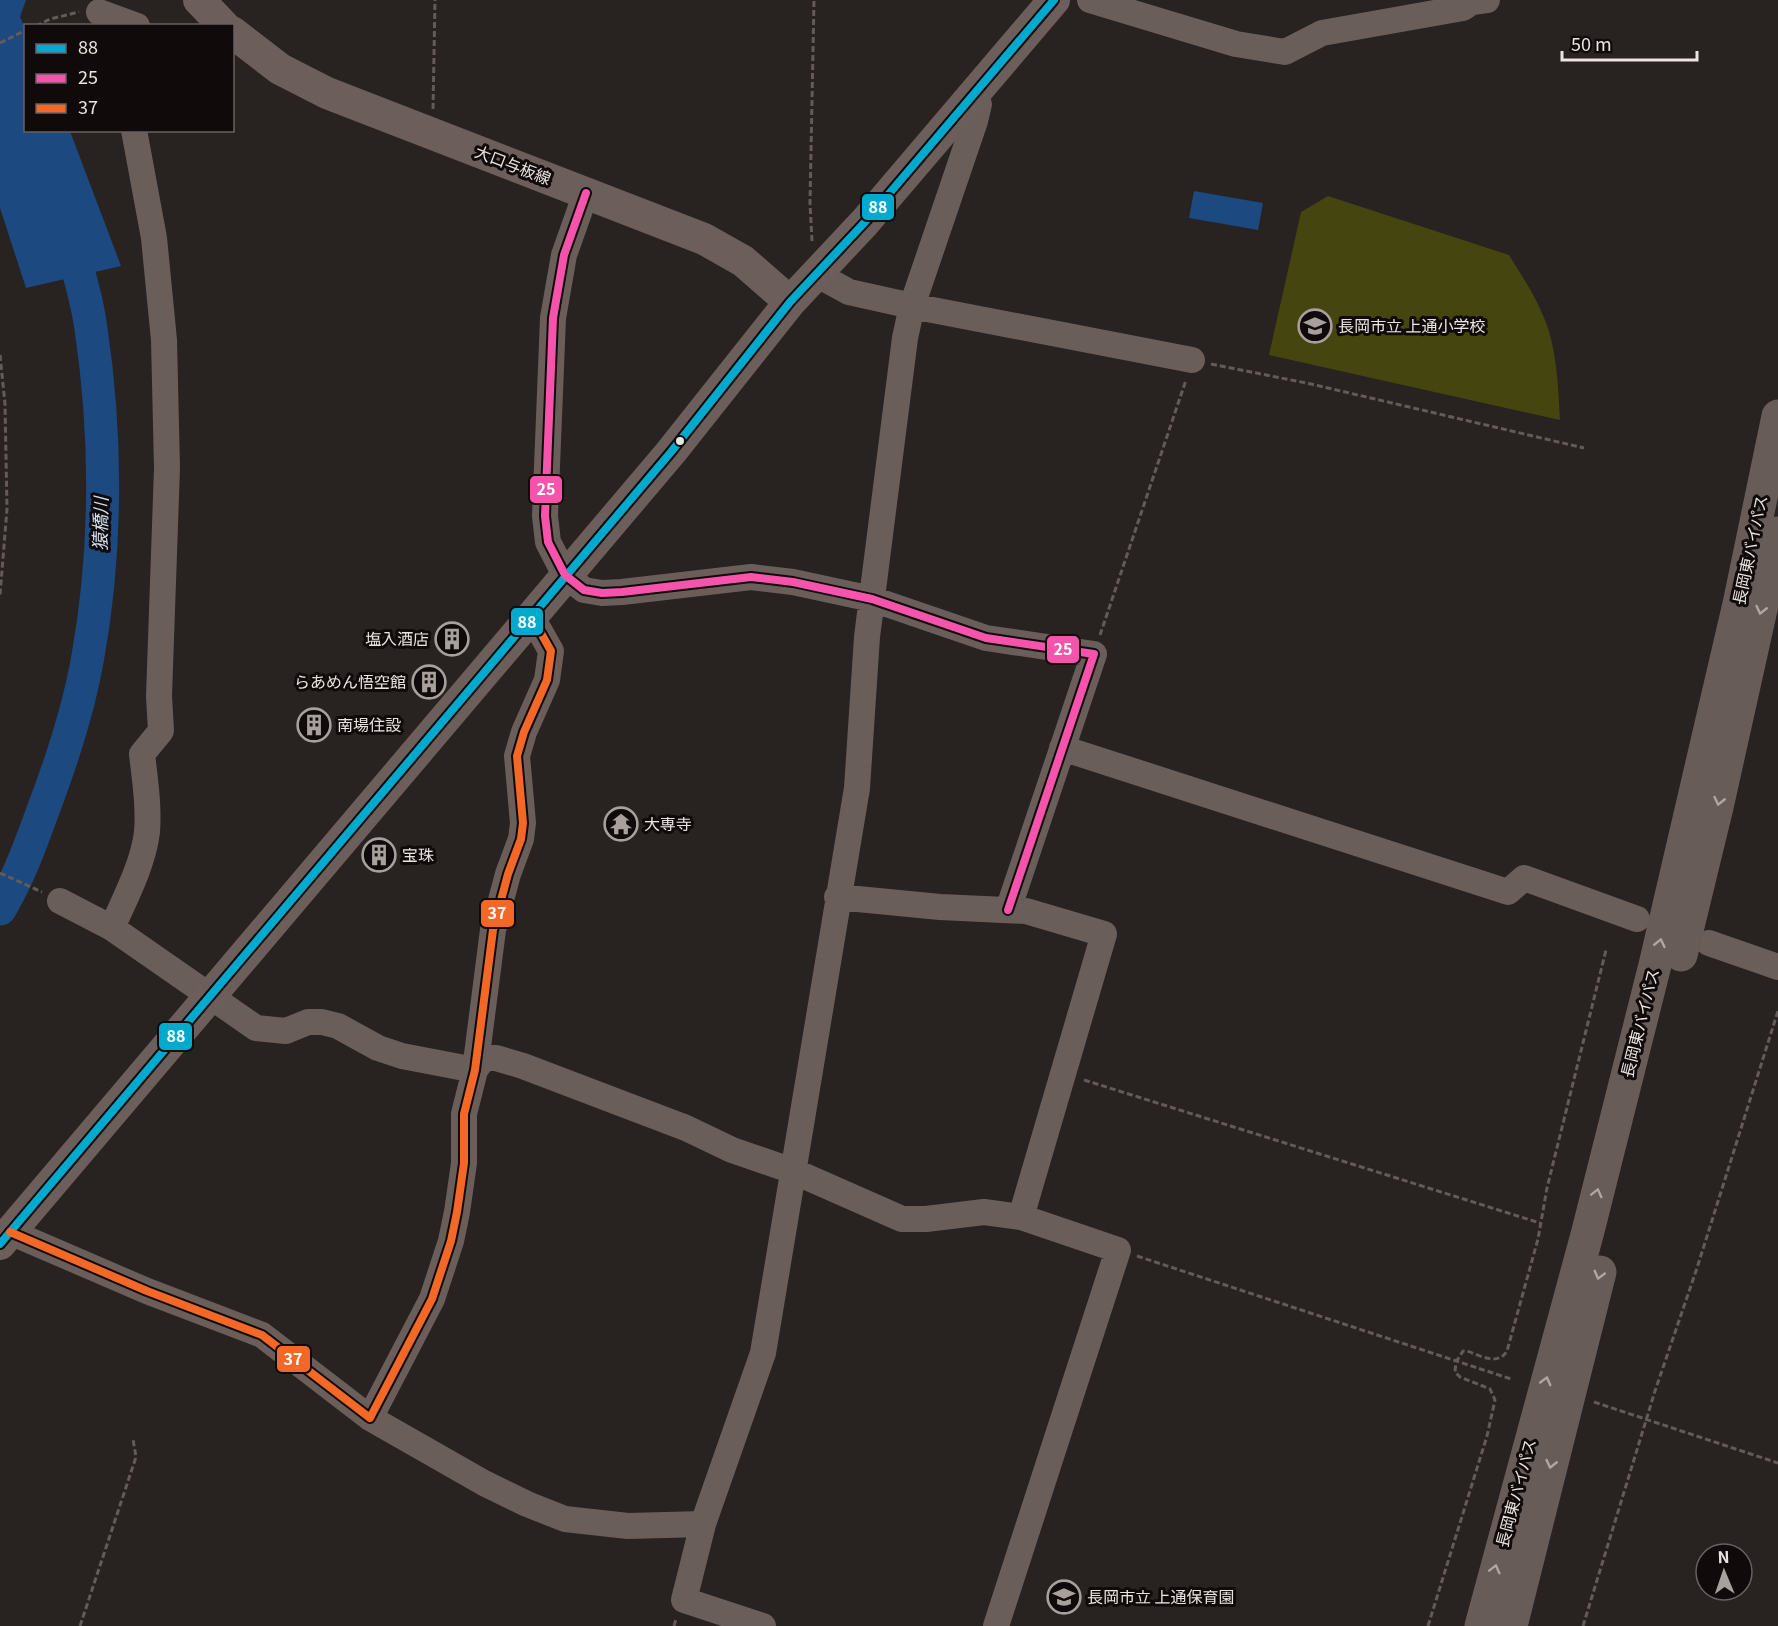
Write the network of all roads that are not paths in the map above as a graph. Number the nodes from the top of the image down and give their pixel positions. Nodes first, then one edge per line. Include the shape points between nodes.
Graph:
1 (1054, 0) edge
2 (1090, 0) edge
3 (1474, 2) edge
4 (101, 19) edge
5 (127, 24) edge
6 (234, 34) edge
7 (973, 97) junction
8 (134, 132) edge
9 (586, 193) junction
10 (816, 274) junction
11 (790, 302) junction
12 (912, 306) junction
13 (1192, 360) road end
14 (1778, 416) edge
15 (1778, 532) edge
16 (566, 576) junction
17 (872, 599) junction
18 (532, 617) junction
19 (1062, 748) junction
20 (837, 897) junction
21 (60, 901) road end
22 (1008, 910) junction
23 (1637, 919) dead end
24 (112, 928) junction
25 (1709, 943) dead end
26 (1778, 967) edge
27 (211, 996) junction
28 (475, 1071) junction
29 (793, 1171) junction
30 (1021, 1217) junction
31 (5, 1238) edge
32 (370, 1418) junction
33 (703, 1524) junction
34 (763, 1626) edge
35 (996, 1626) edge
36 (1481, 1626) edge
37 (1511, 1626) edge

1 - 7 main road
2 - 3 street via 1236,44 1285,52 1322,33 1464,8
4 - 5 street
6 - 9 main road, 大口与板線 via 280,69 327,93
7 - 10 main road
7 - 12 street via 979,104 975,121
8 - 24 street via 154,238 164,340 167,468 161,731 142,754 147,834
9 - 11 main road, 大口与板線 via 704,239 743,261
9 - 16 street via 564,255 553,318 544,516 548,542
10 - 11 main road
10 - 12 street via 849,292
11 - 16 main road
12 - 13 street
12 - 17 street
36 -> 14 highway, 長岡東バイパス via 1655,965
15 -> 37 highway, 長岡東バイパス via 1715,818
16 - 17 street via 584,590 602,593 751,577
16 - 18 main road
17 - 19 street via 986,638 1094,654
17 - 20 street via 857,788
18 - 27 main road
18 - 28 street via 551,651 547,680 517,756 521,839 493,930
19 - 22 street
19 - 23 street via 1508,892 1524,878
20 - 22 street
20 - 29 street
21 - 24 street
22 - 30 street via 1026,911 1104,934
24 - 27 street
25 - 26 street
27 - 28 street via 256,1028 286,1031 308,1022 322,1022 402,1056
27 - 31 main road
28 - 29 street via 483,1058 523,1066
28 - 32 street via 464,1114 464,1163 457,1212 444,1266 432,1299
29 - 30 street via 902,1219 984,1212
29 - 33 street via 763,1353
30 - 35 street via 1118,1250
31 - 32 street via 262,1335
32 - 33 street via 484,1483 565,1519 628,1526
33 - 34 street via 684,1600

